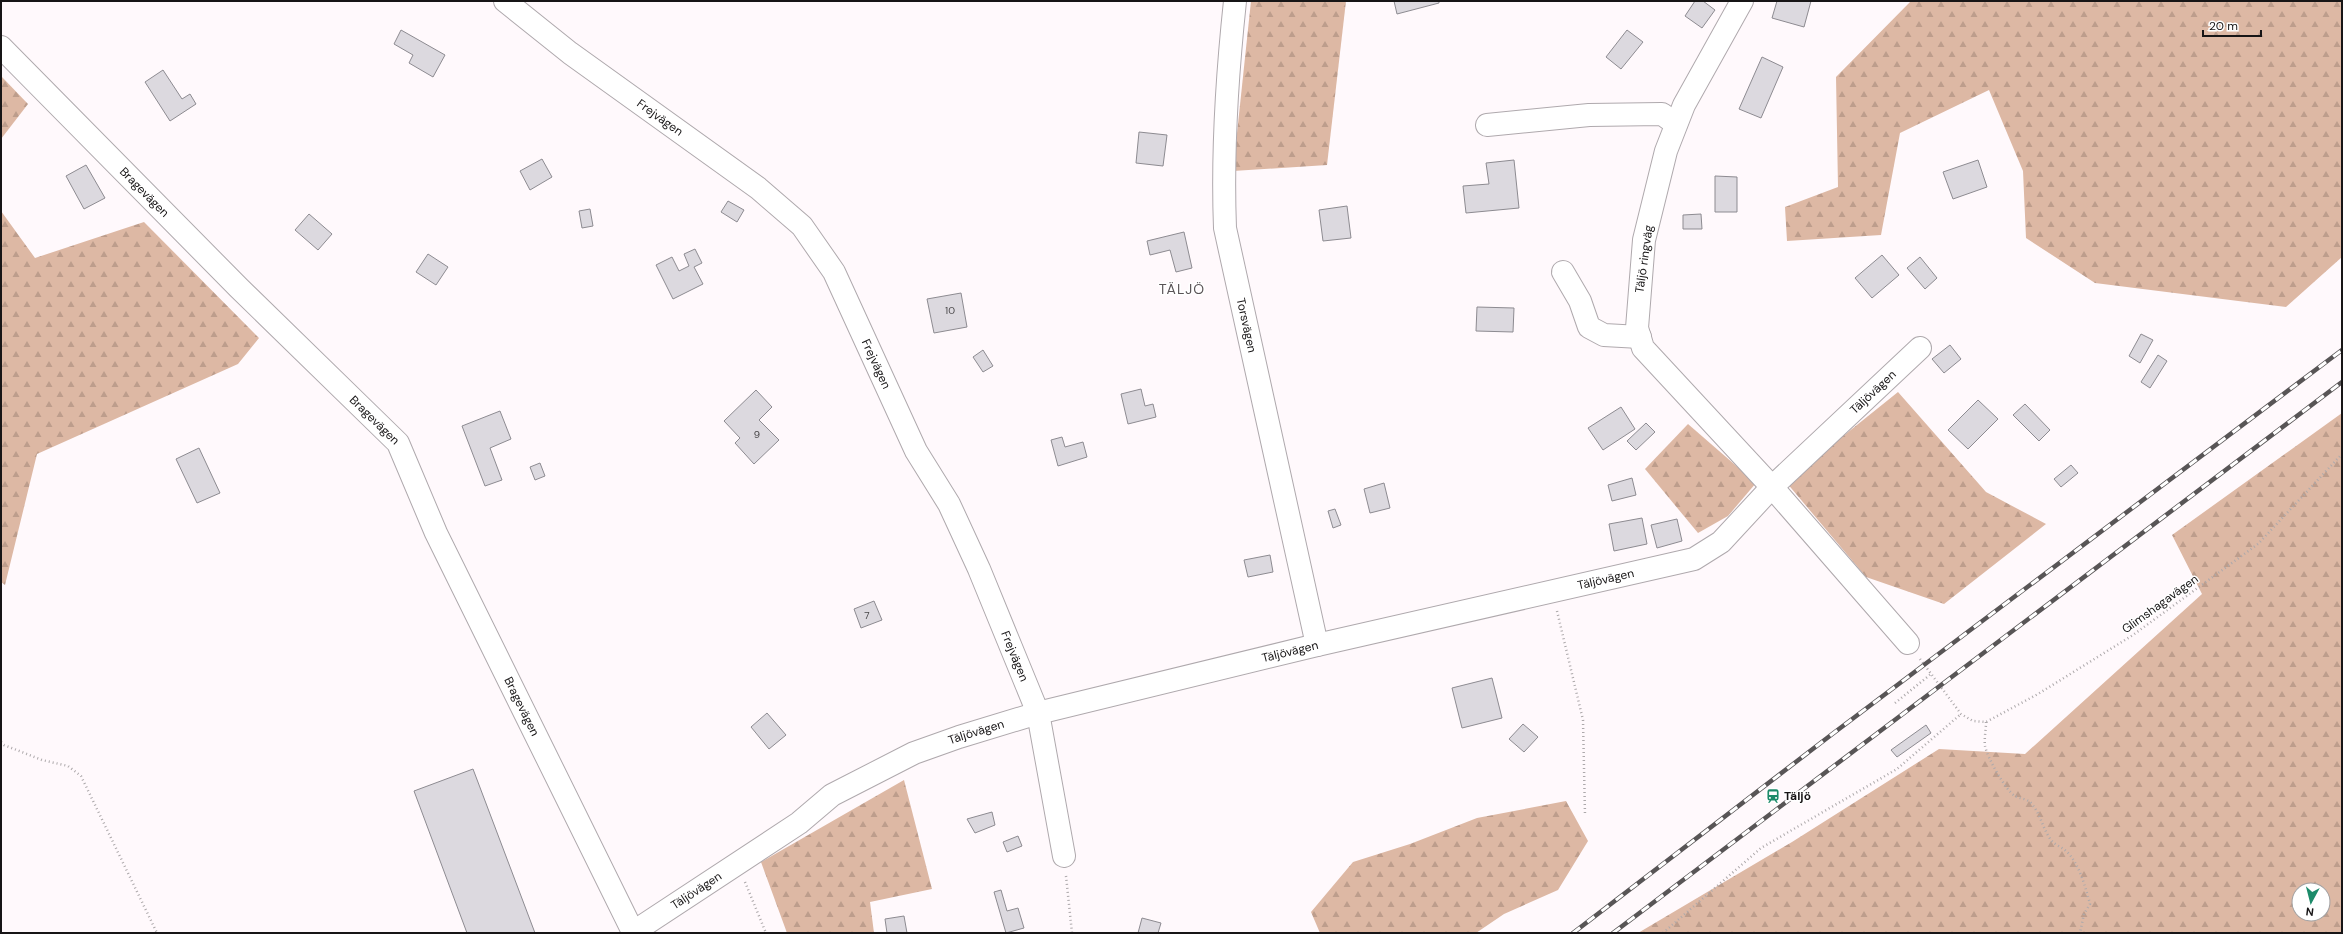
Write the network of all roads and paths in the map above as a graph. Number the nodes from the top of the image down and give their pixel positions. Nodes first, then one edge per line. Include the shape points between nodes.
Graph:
1 (505, 1) edge
2 (1235, 1) edge
3 (1742, 1) edge
4 (1, 47) edge
5 (1676, 124) junction
6 (1487, 125) dead end
7 (1563, 272) dead end
8 (1640, 337) junction
9 (1920, 348) dead end
10 (2342, 454) edge
11 (1772, 487) junction
12 (1552, 591) junction
13 (1908, 643) joint
14 (1317, 645) junction
15 (1931, 674) junction
16 (1895, 703) dead end
17 (1038, 713) junction
18 (1960, 714) junction
19 (1986, 722) junction
20 (1, 742) edge
21 (1585, 815) dead end
22 (1064, 856) joint
23 (738, 864) junction
24 (157, 933) edge
25 (632, 933) edge
26 (766, 933) edge
27 (1072, 933) edge
28 (1663, 933) edge
29 (2080, 933) edge

1 - 17 street, Frejvägen via 570,53 758,188 802,226 834,272 916,452 949,504 979,569
2 - 14 street, Torsvägen via 1228,61 1225,228
3 - 5 street, Täljö ringväg via 1684,104
4 - 25 street, Bragevägen via 239,288 398,443 436,533
5 - 6 street via 1662,114 1655,114 1590,115
5 - 8 street, Täljö ringväg via 1666,151 1644,240 1638,299 1637,328
7 - 8 street via 1580,301 1589,327 1604,335
8 - 11 street, Täljö ringväg via 1643,348
9 - 11 street, Täljövägen
10 - 19 path, Glimshagavägen via 2258,544 2133,635 2038,694
11 - 12 street, Täljövägen via 1721,542 1694,559
11 - 13 street, Täljö ringväg
12 - 14 street, Täljövägen
12 - 21 path via 1583,720
13 - 15 path
14 - 17 street, Täljövägen
15 - 16 path
15 - 18 path
17 - 22 street, Frejvägen
17 - 23 street, Täljövägen via 914,753 866,777 832,795 799,823
18 - 19 path
18 - 28 path via 1897,769 1761,848
19 - 29 path via 1985,747 2000,777 2014,796 2025,799 2032,805 2035,813 2041,817 2049,838 2067,852 2084,880 2090,904 2084,914
20 - 24 path via 42,760 68,766 81,776
22 - 27 path
23 - 25 street, Täljövägen
23 - 26 path

